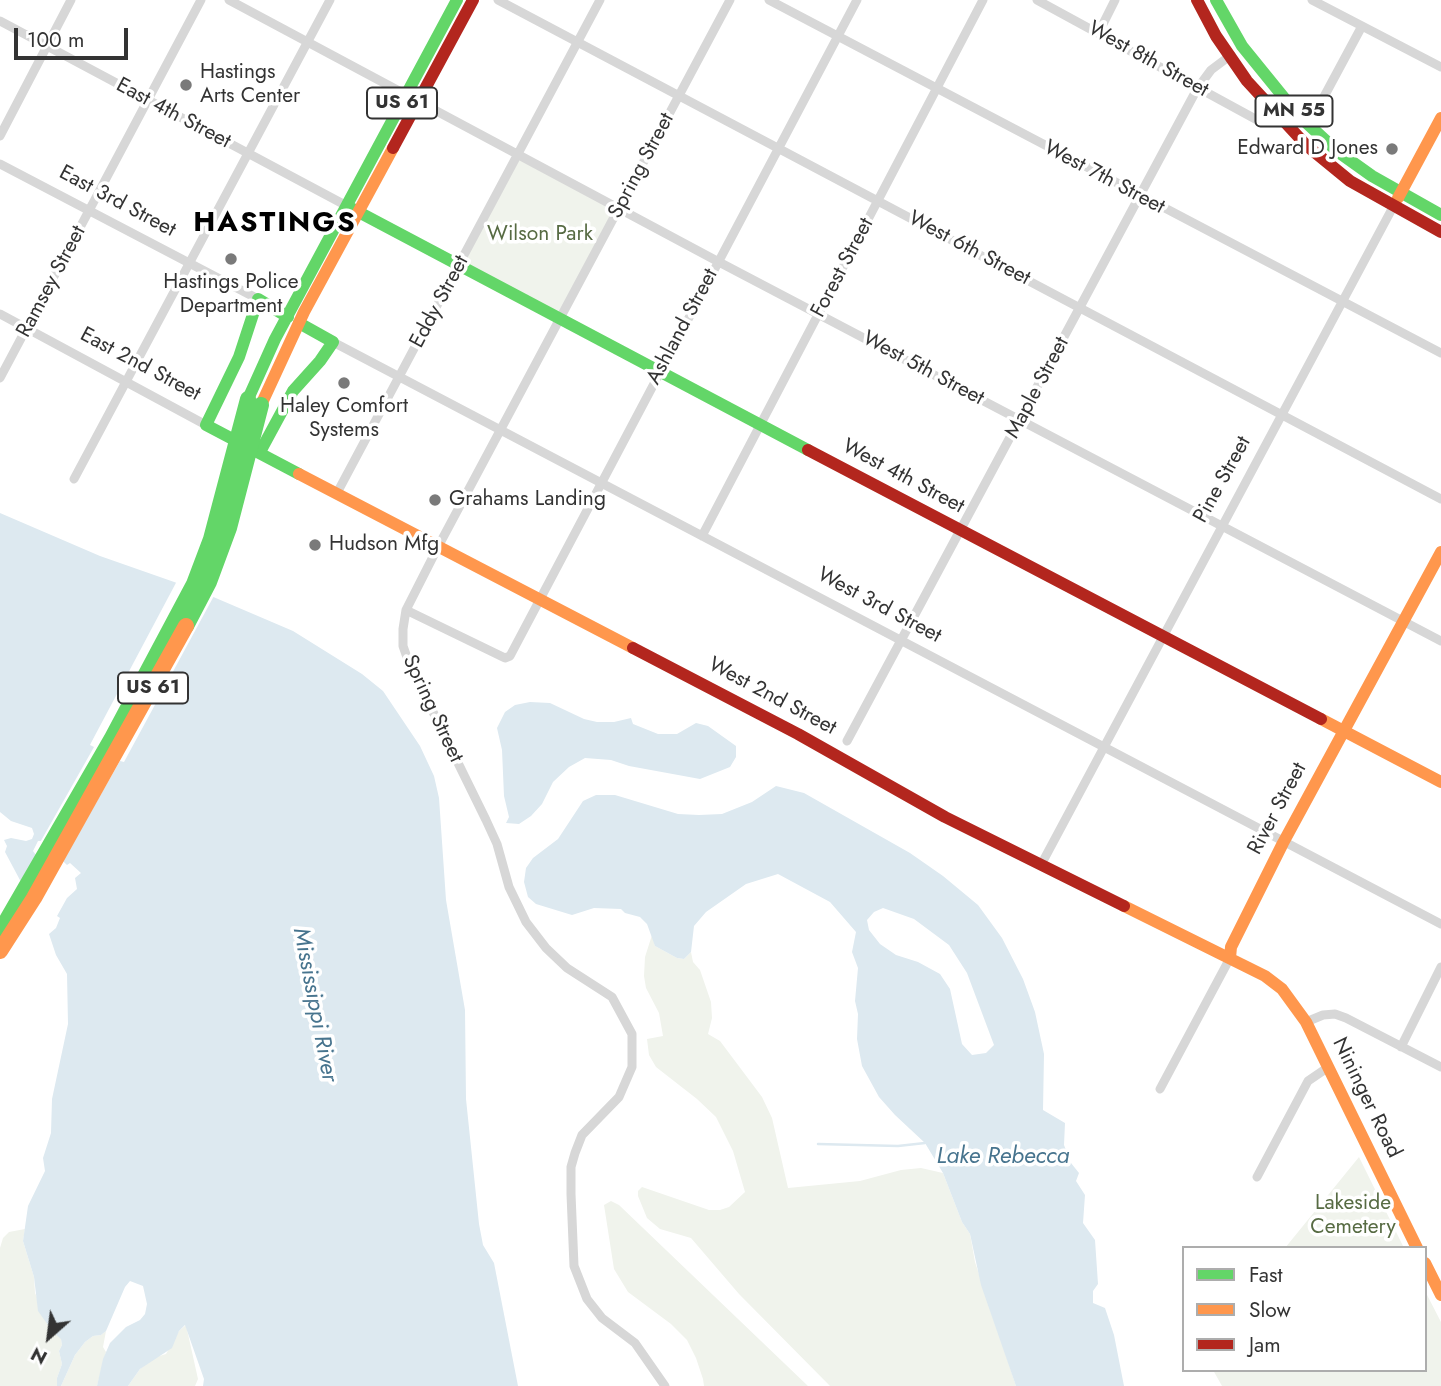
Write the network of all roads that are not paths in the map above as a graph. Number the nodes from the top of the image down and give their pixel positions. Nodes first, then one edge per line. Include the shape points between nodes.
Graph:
1 (71, 0) edge
2 (201, 0) edge
3 (229, 0) edge
4 (330, 0) edge
5 (457, 0) edge
6 (473, 0) edge
7 (498, 0) edge
8 (600, 0) edge
9 (730, 0) edge
10 (769, 0) edge
11 (857, 0) edge
12 (983, 0) edge
13 (1037, 0) edge
14 (1115, 0) edge
15 (1216, 0) edge
16 (1312, 0) edge
17 (1202, 2) edge
18 (0, 21) edge
19 (1362, 26) junction
20 (1098, 32) junction
21 (837, 38) junction
22 (308, 40) junction
23 (577, 43) junction
24 (46, 44) junction
25 (1236, 51) junction
26 (1441, 67) edge
27 (936, 89) junction
28 (1197, 89) junction
29 (679, 96) junction
30 (413, 98) junction
31 (148, 101) junction
32 (1319, 106) dead end
33 (1441, 118) edge
34 (1259, 121) dead end
35 (0, 136) edge
36 (779, 148) junction
37 (248, 154) junction
38 (519, 154) junction
39 (0, 164) edge
40 (1140, 197) junction
41 (1397, 200) junction
42 (878, 201) junction
43 (619, 208) junction
44 (353, 209) junction
45 (89, 212) junction
46 (1441, 215) edge
47 (1441, 232) edge
48 (717, 261) junction
49 (190, 264) junction
50 (460, 266) junction
51 (258, 299) junction
52 (1343, 302) junction
53 (1080, 308) junction
54 (0, 314) edge
55 (819, 314) junction
56 (560, 318) junction
57 (293, 320) junction
58 (27, 328) junction
59 (333, 342) junction
60 (1441, 353) edge
61 (659, 372) junction
62 (400, 377) junction
63 (0, 378) edge
64 (127, 382) junction
65 (254, 402) junction
66 (1282, 415) junction
67 (1021, 420) junction
68 (206, 425) junction
69 (761, 425) junction
70 (501, 431) junction
71 (260, 453) junction
72 (74, 479) dead end
73 (601, 484) junction
74 (337, 492) junction
75 (1441, 499) edge
76 (1222, 526) junction
77 (961, 531) junction
78 (702, 536) junction
79 (439, 545) junction
80 (1441, 552) edge
81 (541, 599) junction
82 (406, 610) junction
83 (1402, 621) junction
84 (1163, 637) junction
85 (901, 641) junction
86 (1441, 641) edge
87 (1343, 732) junction
88 (847, 741) dead end
89 (1103, 748) junction
90 (1441, 782) edge
91 (1283, 843) junction
92 (1042, 863) junction
93 (1441, 924) edge
94 (0, 932) edge
95 (0, 951) edge
96 (1230, 958) junction
97 (1441, 967) edge
98 (1265, 976) joint
99 (1306, 1022) junction
100 (1401, 1046) junction
101 (1326, 1068) junction
102 (1441, 1068) edge
103 (1160, 1089) dead end
104 (1257, 1177) dead end
105 (1416, 1246) edge
106 (1427, 1267) edge
107 (1441, 1294) edge
108 (665, 1386) edge

1 - 24 street
2 - 31 street, Ramsey Street
3 - 22 street, West 5th Street
4 - 22 street
5 - 30 main road, US 61
6 - 30 main road, US 61
7 - 23 street, West 6th Street
8 - 23 street, Eddy Street
9 - 29 street, Spring Street
10 - 21 street, West 7th Street
11 - 21 street, Ashland Street
12 - 27 street, Forest Street
13 - 20 street, West 8th Street
14 - 20 street
15 - 25 main road, MN 55
16 - 19 street
17 - 25 main road, MN 55
18 - 24 street, East 4th Street
19 - 26 street
19 - 32 street
20 - 28 street, West 8th Street
21 - 27 street, West 7th Street
21 - 36 street, Ashland Street
22 - 30 street, West 5th Street
22 - 37 street
23 - 29 street, West 6th Street
23 - 38 street, Eddy Street
24 - 31 street, East 4th Street
24 - 35 street
25 - 28 street, Maple Street via 1211,70
25 - 41 main road, MN 55 via 1298,115
27 - 40 street, West 7th Street
27 - 42 street, Forest Street
28 - 34 street, West 8th Street
28 - 40 street, Maple Street
29 - 36 street, West 6th Street
29 - 43 street, Spring Street
30 - 38 street, West 5th Street
30 - 44 main road, US 61
31 - 37 street, East 4th Street
31 - 45 street, Ramsey Street
33 - 41 main road, Pine Street
36 - 42 street, West 6th Street
36 - 48 street, Ashland Street
37 - 44 street, East 4th Street
37 - 49 street
38 - 43 street, West 5th Street
38 - 50 street, Eddy Street
39 - 45 street, East 3rd Street
40 - 52 street, West 7th Street
40 - 53 street, Maple Street
41 - 46 main road, MN 55
41 - 47 main road, MN 55
41 - 52 street, Pine Street
42 - 53 street, West 6th Street
42 - 55 street, Forest Street
43 - 48 street, West 5th Street
43 - 56 street, Spring Street
44 - 50 main road, West 4th Street
44 - 57 main road, US 61
45 - 49 street, East 3rd Street
45 - 58 street, Ramsey Street
48 - 55 street, West 5th Street
48 - 61 street, Ashland Street
49 - 51 street, East 3rd Street
49 - 64 street
50 - 56 main road, West 4th Street
50 - 62 street, Eddy Street
51 - 57 main road, East 3rd Street
51 - 68 main road via 239,357
52 - 60 street, West 7th Street
52 - 66 street, Pine Street
53 - 66 street, West 6th Street
53 - 67 street, Maple Street
54 - 58 street, East 2nd Street
55 - 67 street, West 5th Street
55 - 69 street, Forest Street
56 - 61 main road, West 4th Street
56 - 70 street, Spring Street
57 - 59 main road, West 3rd Street
57 - 65 main road, US 61
58 - 63 street, Ramsey Street
58 - 64 street, East 2nd Street
59 - 62 street, West 3rd Street
59 - 71 main road via 293,391
61 - 69 main road, West 4th Street
61 - 73 street, Ashland Street
62 - 70 street, West 3rd Street
62 - 74 street, Eddy Street
64 - 68 street, East 2nd Street
64 - 72 street
65 - 94 main road, US 61, bridge via 194,584
65 - 95 main road, US 61, bridge via 229,528 209,582 119,749
66 - 75 street, West 6th Street
66 - 76 street, Pine Street
67 - 76 street, West 5th Street
67 - 77 street, Maple Street
68 - 71 main road, East 2nd Street
69 - 77 main road, West 4th Street
69 - 78 street, Forest Street
70 - 73 street, West 3rd Street
70 - 79 street, Spring Street
71 - 74 main road, West 2nd Street
73 - 78 street, West 3rd Street
73 - 81 street, Ashland Street
74 - 79 main road, West 2nd Street
76 - 83 street, West 5th Street
76 - 84 street, Pine Street
77 - 84 main road, West 4th Street
77 - 85 street, Maple Street
78 - 85 street, West 3rd Street
79 - 81 main road, West 2nd Street
79 - 82 street, Spring Street
80 - 83 main road, River Street
81 - 82 street, Ashland Street via 505,659
81 - 92 main road, West 2nd Street via 946,817
82 - 108 street, Spring Street via 402,629 409,663 497,844 509,887 526,922 568,968 612,997 632,1034 632,1068 620,1097 582,1135 573,1160 574,1266 587,1299 602,1318 635,1343
83 - 86 street, West 5th Street
83 - 87 main road, River Street
84 - 87 main road, West 4th Street
84 - 89 street, Pine Street
85 - 88 street, Maple Street
85 - 89 street, West 3rd Street
87 - 90 main road, West 4th Street
87 - 91 main road, River Street
89 - 91 street, West 3rd Street
89 - 92 street, Pine Street
91 - 93 street, West 3rd Street
91 - 96 main road, River Street via 1231,947
92 - 96 main road, West 2nd Street
96 - 98 main road, West 2nd Street
96 - 103 street, River Street
97 - 100 street
98 - 99 main road, Nininger Road via 1282,989
99 - 100 street via 1335,1014
99 - 101 main road, Nininger Road
100 - 102 street
101 - 104 street via 1308,1081
101 - 105 main road, Nininger Road
106 - 107 main road

